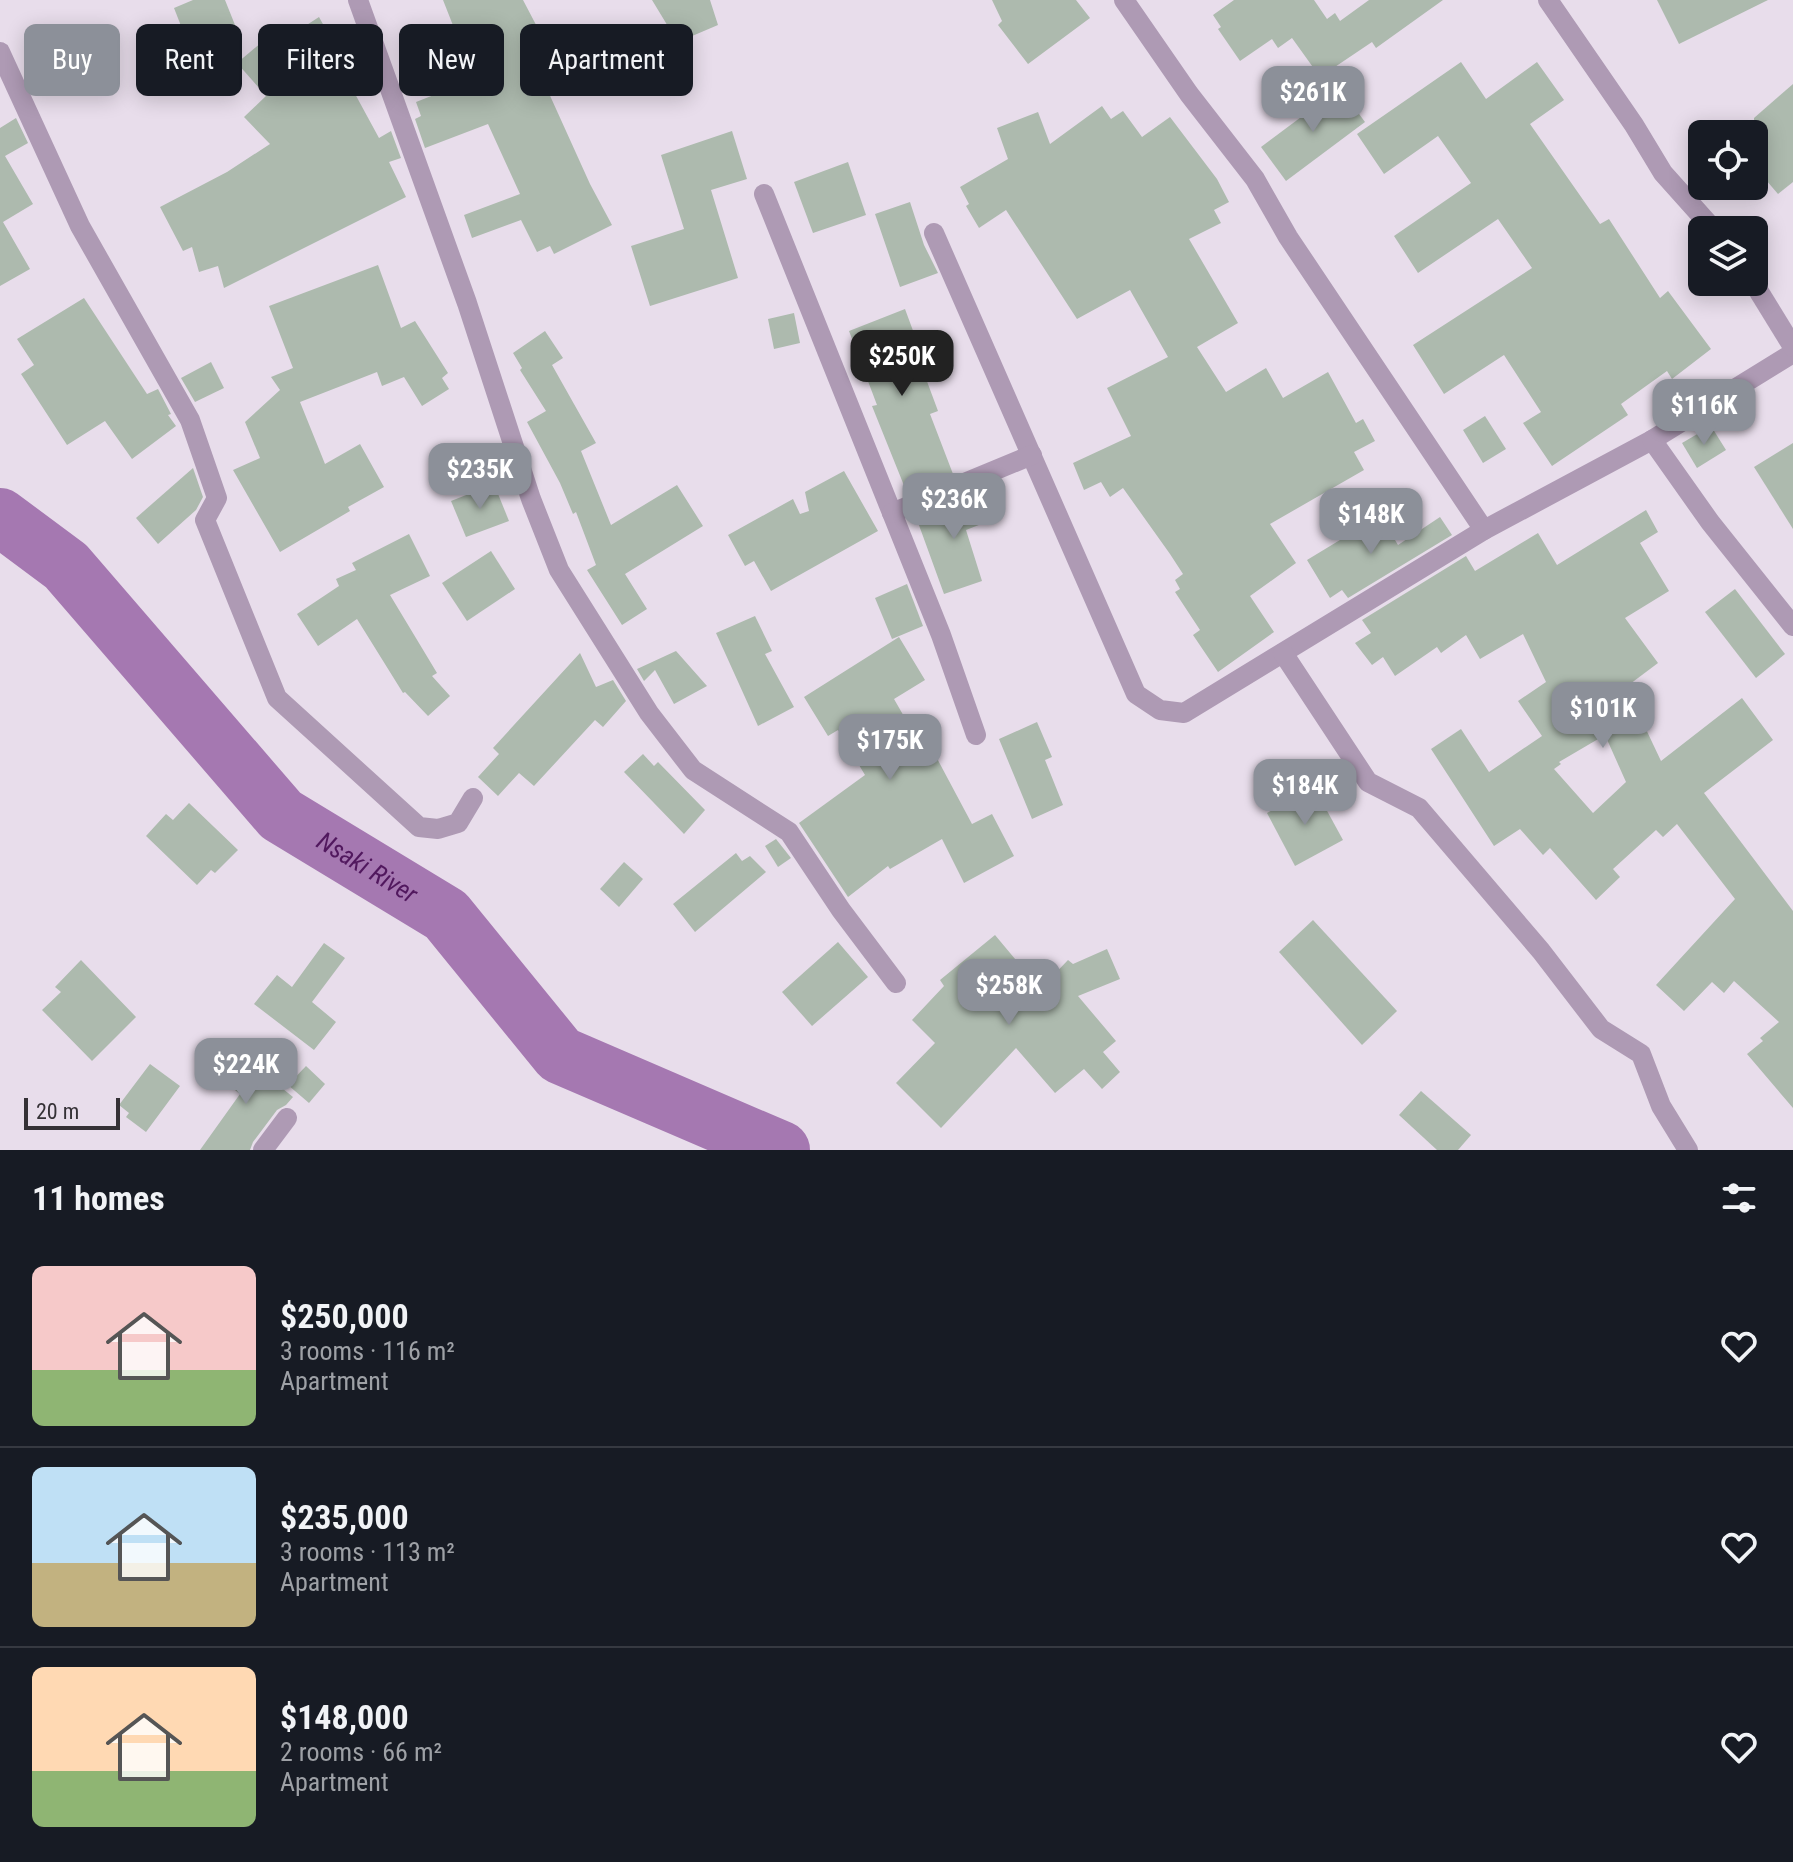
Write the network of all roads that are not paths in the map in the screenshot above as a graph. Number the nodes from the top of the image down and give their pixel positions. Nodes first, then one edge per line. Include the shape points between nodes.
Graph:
1 (358, 0) edge
2 (1124, 0) edge
3 (1548, 0) edge
4 (0, 52) edge
5 (764, 194) dead end
6 (1701, 216) edge
7 (934, 233) dead end
8 (1761, 296) edge
9 (1793, 350) edge
10 (1652, 440) junction
11 (1032, 455) junction
12 (892, 513) junction
13 (1484, 530) junction
14 (1793, 626) edge
15 (1283, 653) junction
16 (976, 735) dead end
17 (473, 798) dead end
18 (896, 983) dead end
19 (287, 1118) dead end
20 (263, 1150) edge
21 (1688, 1150) edge

1 - 18 street via 559,570 649,713 693,770 789,832
2 - 13 street via 1255,179 1288,237
3 - 6 street via 1663,173
4 - 17 street via 80,226 190,420 217,498 205,520 277,698 419,827 458,823
5 - 12 street
7 - 11 street
8 - 9 street
9 - 10 street
10 - 13 street
10 - 14 street
11 - 12 street
11 - 15 street via 1136,694 1160,710 1184,713
12 - 16 street
13 - 15 street
15 - 21 street via 1368,782 1419,808 1601,1029 1641,1054 1661,1106
19 - 20 street

